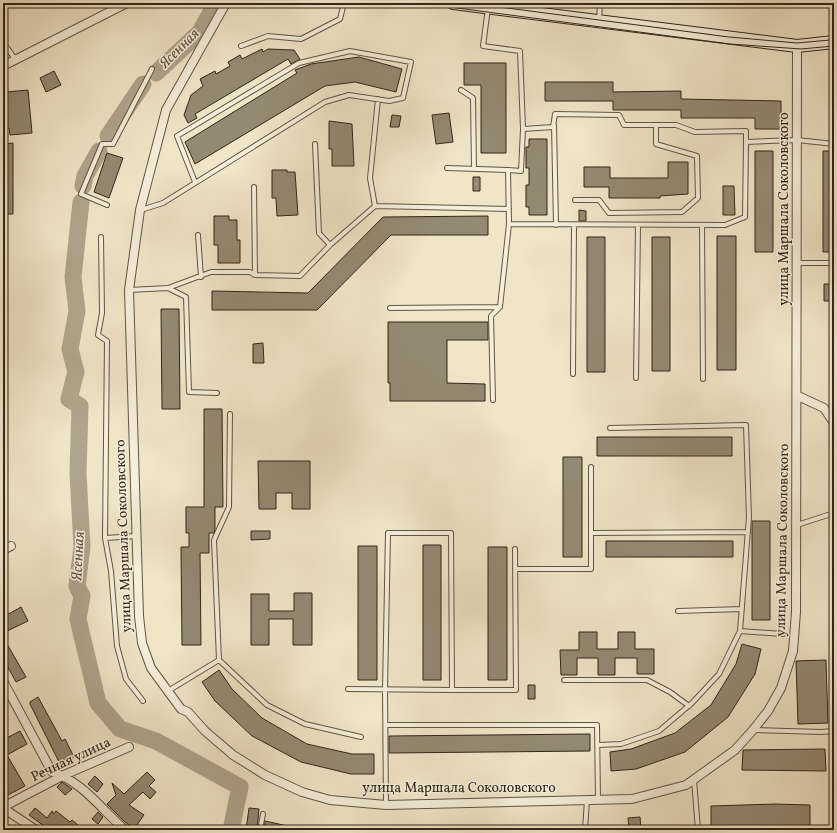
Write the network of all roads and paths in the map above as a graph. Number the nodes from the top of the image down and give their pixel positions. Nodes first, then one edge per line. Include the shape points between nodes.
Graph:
1 (127, 3) edge
2 (226, 3) edge
3 (344, 3) edge
4 (453, 3) edge
5 (600, 3) edge
6 (488, 8) junction
7 (599, 23) junction
8 (3, 42) edge
9 (834, 42) edge
10 (241, 46) dead end
11 (797, 46) junction
12 (16, 60) junction
13 (3, 66) edge
14 (152, 69) dead end
15 (461, 90) dead end
16 (378, 99) junction
17 (554, 118) junction
18 (656, 125) junction
19 (523, 129) junction
20 (797, 140) junction
21 (746, 142) junction
22 (315, 144) dead end
23 (834, 144) edge
24 (447, 168) dead end
25 (474, 169) junction
26 (508, 170) junction
27 (195, 182) junction
28 (254, 187) dead end
29 (575, 200) dead end
30 (107, 205) dead end
31 (375, 206) junction
32 (509, 209) junction
33 (140, 210) junction
34 (509, 224) junction
35 (556, 225) junction
36 (574, 225) junction
37 (638, 225) junction
38 (702, 225) junction
39 (198, 235) dead end
40 (100, 237) dead end
41 (330, 245) junction
42 (798, 263) junction
43 (834, 263) edge
44 (255, 275) junction
45 (201, 277) junction
46 (168, 288) junction
47 (129, 290) junction
48 (500, 307) junction
49 (390, 308) dead end
50 (573, 374) dead end
51 (636, 378) dead end
52 (703, 379) dead end
53 (218, 393) dead end
54 (798, 396) junction
55 (493, 400) dead end
56 (230, 414) dead end
57 (834, 423) edge
58 (610, 428) dead end
59 (591, 467) dead end
60 (834, 513) edge
61 (797, 525) junction
62 (748, 532) junction
63 (591, 533) junction
64 (137, 536) junction
65 (105, 538) junction
66 (515, 549) dead end
67 (515, 569) junction
68 (742, 609) junction
69 (678, 611) dead end
70 (740, 631) junction
71 (783, 634) dead end
72 (219, 660) junction
73 (564, 680) dead end
74 (3, 681) edge
75 (348, 689) dead end
76 (385, 689) junction
77 (452, 690) junction
78 (168, 691) junction
79 (143, 702) dead end
80 (689, 706) junction
81 (386, 725) junction
82 (753, 730) junction
83 (834, 731) edge
84 (361, 737) dead end
85 (598, 744) junction
86 (129, 748) dead end
87 (64, 775) junction
88 (694, 780) junction
89 (587, 800) junction
90 (598, 800) junction
91 (386, 805) junction
92 (3, 808) edge
93 (263, 814) dead end
94 (36, 830) edge
95 (125, 830) edge
96 (260, 830) edge
97 (585, 830) edge
98 (698, 830) edge

1 - 12 street
2 - 33 street, улица Маршала Соколовского via 166,110
3 - 10 lane via 340,19 301,39 268,36
4 - 6 main road
5 - 7 lane
6 - 7 main road
6 - 19 lane via 483,46 520,51
7 - 11 main road
8 - 12 lane
9 - 11 main road
11 - 20 street, улица Маршала Соколовского
12 - 13 street
14 - 30 lane via 113,144 102,144 81,194
15 - 25 lane via 473,98
16 - 27 lane via 349,95 325,102
16 - 27 lane via 389,101 403,98 411,62 350,51 299,63 177,136
16 - 31 lane via 370,178
17 - 18 lane via 555,114 619,115 624,125
17 - 19 lane via 553,128
17 - 35 lane
18 - 21 lane via 676,124 695,132 746,131
18 - 29 lane via 656,144 698,156 698,198 682,212 609,213 598,200
19 - 26 lane via 521,171
20 - 21 lane
20 - 23 lane
20 - 42 street, улица Маршала Соколовского
21 - 38 lane via 745,217 725,225
22 - 41 lane via 319,233
24 - 25 lane
25 - 26 lane
26 - 32 lane
27 - 33 lane via 163,203
28 - 44 lane
31 - 32 lane
31 - 41 lane
32 - 34 lane
33 - 47 street, улица Маршала Соколовского
34 - 35 lane
34 - 48 lane
35 - 36 lane
36 - 37 lane
36 - 50 lane
37 - 38 lane
37 - 51 lane
38 - 52 lane
39 - 45 lane
40 - 65 lane via 102,313 98,335 107,340
41 - 44 lane via 300,276
42 - 43 lane
42 - 54 street, улица Маршала Соколовского
44 - 45 lane via 250,272 211,272
45 - 46 lane
46 - 47 lane
46 - 53 lane via 186,298 188,392
47 - 64 street, улица Маршала Соколовского
48 - 49 lane
48 - 55 lane via 491,316
54 - 57 street via 824,408
54 - 61 street, улица Маршала Соколовского
56 - 72 lane via 229,507 214,540
58 - 62 lane via 746,425
59 - 63 lane
60 - 61 lane
61 - 82 street, улица Маршала Соколовского via 793,651 780,688 768,711
62 - 63 lane
62 - 68 lane
63 - 67 lane via 590,569
64 - 65 lane
64 - 78 street, улица Маршала Соколовского via 142,643 151,668
65 - 79 lane via 111,571 117,646 126,679
66 - 67 lane
67 - 77 lane via 516,690
68 - 69 lane
68 - 70 lane
70 - 71 lane
70 - 80 lane via 719,674
72 - 78 lane
72 - 84 lane via 267,705 305,724
73 - 80 lane via 647,680
74 - 87 street via 52,772
75 - 76 lane
76 - 77 lane
76 - 77 lane via 388,534 451,534
76 - 81 lane
78 - 91 street, улица Маршала Соколовского via 181,709 188,712 205,731 233,755 265,775 302,792 330,800
80 - 85 lane via 660,731 621,744
81 - 85 lane via 597,726
81 - 91 lane
82 - 83 lane
82 - 88 street, улица Маршала Соколовского via 735,750
85 - 90 lane
86 - 87 street, Речная улица
87 - 92 street, Речная улица
87 - 95 street
88 - 90 street, улица Маршала Соколовского via 686,785 632,800
88 - 98 lane
89 - 90 street, улица Маршала Соколовского
89 - 91 street, улица Маршала Соколовского
89 - 97 lane
92 - 94 street
93 - 96 lane

